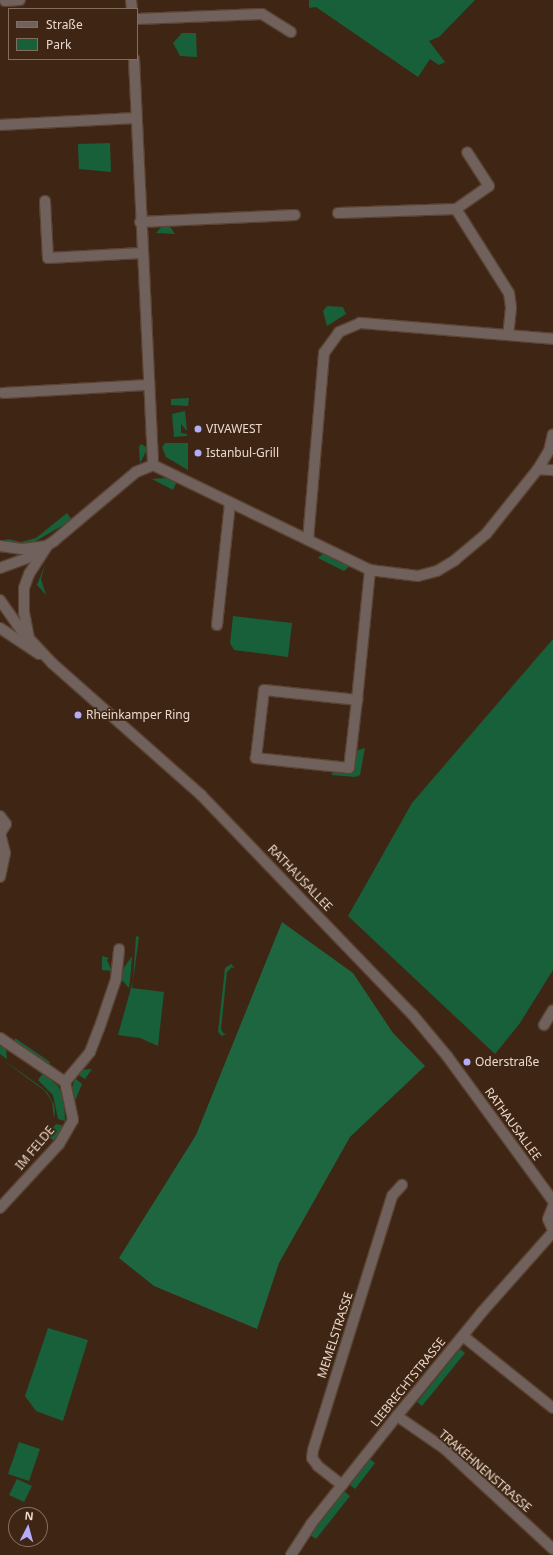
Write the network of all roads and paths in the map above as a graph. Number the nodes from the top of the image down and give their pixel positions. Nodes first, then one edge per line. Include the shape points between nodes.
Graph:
1 (20, 0) edge
2 (5, 1) edge
3 (138, 19) edge
4 (291, 32) dead end
5 (134, 60) edge
6 (136, 118) junction
7 (0, 125) edge
8 (467, 152) dead end
9 (45, 201) dead end
10 (456, 209) junction
11 (338, 213) dead end
12 (295, 215) dead end
13 (140, 222) junction
14 (142, 253) junction
15 (508, 335) junction
16 (553, 339) edge
17 (148, 385) junction
18 (3, 393) dead end
19 (553, 434) edge
20 (153, 465) junction
21 (538, 469) junction
22 (553, 470) edge
23 (230, 503) junction
24 (308, 540) junction
25 (0, 546) edge
26 (48, 546) junction
27 (0, 568) edge
28 (370, 570) junction
29 (0, 600) edge
30 (217, 625) dead end
31 (0, 628) edge
32 (29, 638) junction
33 (52, 663) junction
34 (357, 700) junction
35 (0, 816) edge
36 (0, 834) edge
37 (0, 877) edge
38 (119, 949) dead end
39 (553, 1010) edge
40 (544, 1025) dead end
41 (0, 1038) edge
42 (65, 1082) junction
43 (402, 1185) dead end
44 (553, 1201) edge
45 (553, 1206) edge
46 (0, 1208) edge
47 (553, 1231) edge
48 (463, 1336) junction
49 (553, 1408) edge
50 (397, 1416) junction
51 (342, 1485) junction
52 (553, 1549) edge
53 (291, 1555) edge

1 - 2 street
3 - 4 street via 262,14
5 - 6 street
6 - 7 street
6 - 13 street
8 - 10 street via 489,186
9 - 14 street via 48,258
10 - 11 street
10 - 15 street via 509,293 511,308
12 - 13 street
13 - 14 street
14 - 17 street
15 - 16 street
15 - 24 street via 360,323 339,332 324,353
17 - 18 street
17 - 20 street
19 - 21 street via 549,451
20 - 23 street
20 - 26 street via 136,472
21 - 22 street
21 - 28 street via 486,534 449,563 418,576
23 - 24 street
23 - 30 street
24 - 28 street
25 - 26 street via 22,549
26 - 27 street via 21,561
26 - 32 street via 29,574 24,588 24,614
28 - 34 street
29 - 32 street, RATHAUSALLEE
31 - 33 street
32 - 33 street, RATHAUSALLEE
33 - 44 street, RATHAUSALLEE via 201,795 406,1008 447,1056
34 - 34 street via 264,690 256,758 349,768
35 - 36 street via 6,824
36 - 37 street via 5,853
38 - 42 street via 116,979 90,1052
39 - 40 street
41 - 42 street
42 - 46 street, IM FELDE via 73,1120 59,1144
43 - 51 street, MEMELSTRASSE via 392,1196 313,1450 312,1458 318,1466
45 - 47 street via 548,1219
47 - 48 street, LIEBRECHTSTRASSE
48 - 49 street
48 - 50 street, LIEBRECHTSTRASSE
50 - 51 street, LIEBRECHTSTRASSE
50 - 52 street, TRAKEHNENSTRASSE via 445,1449
51 - 53 street, LIEBRECHTSTRASSE via 311,1524

